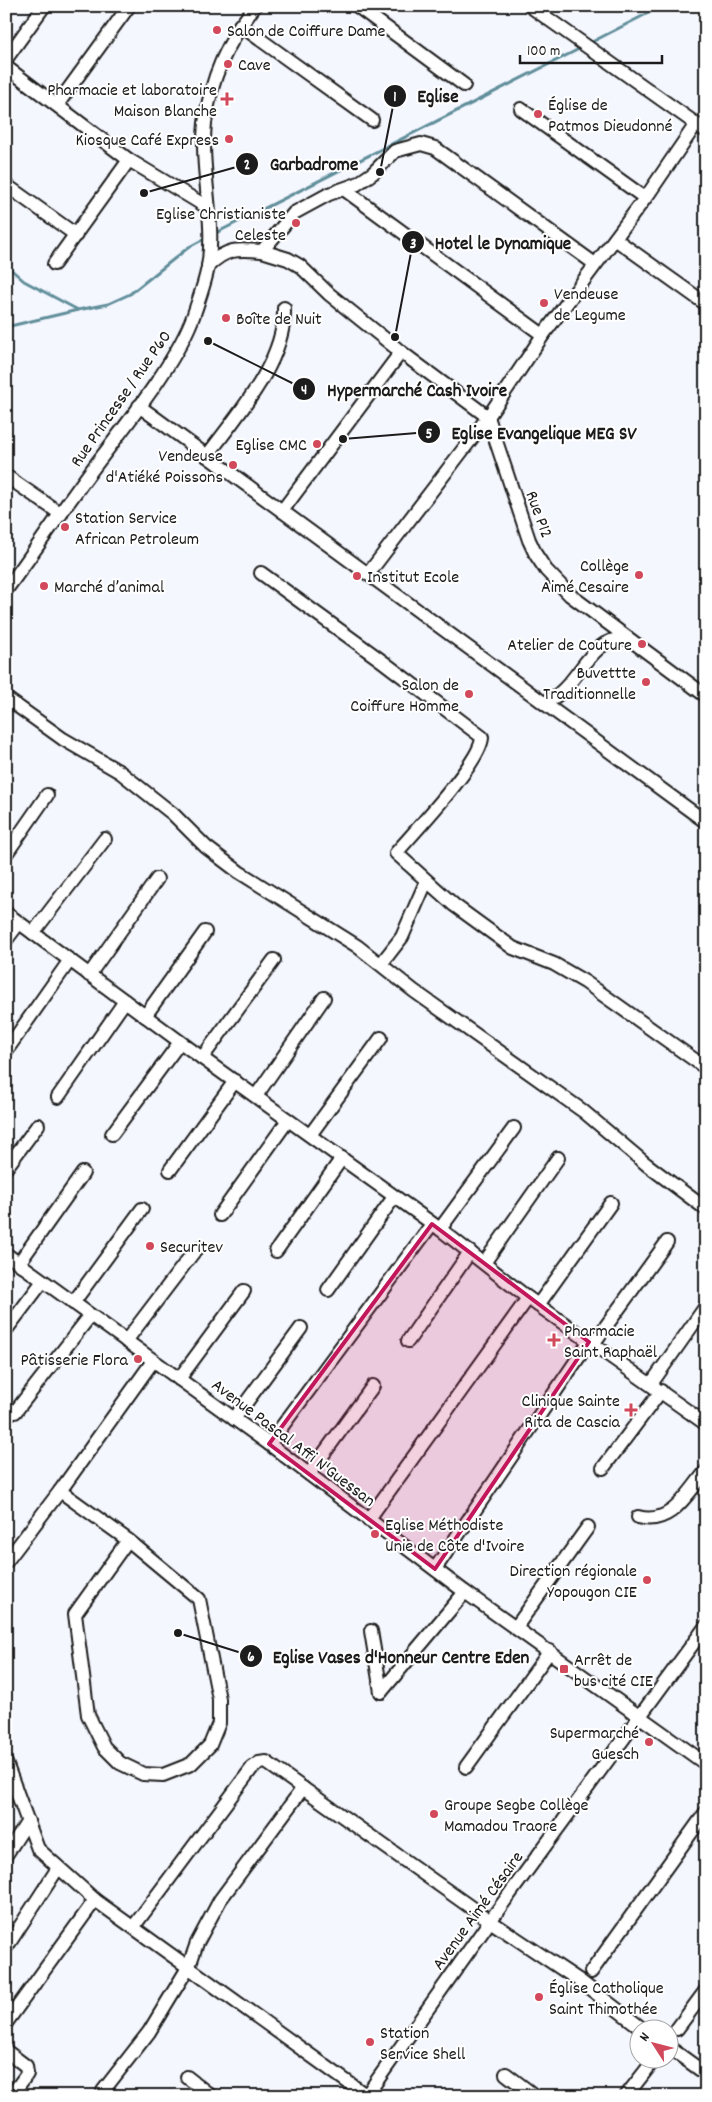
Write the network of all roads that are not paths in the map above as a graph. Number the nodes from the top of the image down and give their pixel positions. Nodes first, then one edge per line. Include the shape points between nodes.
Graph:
1 (44, 6) edge
2 (129, 6) edge
3 (255, 6) edge
4 (357, 6) edge
5 (530, 6) edge
6 (240, 25) junction
7 (6, 58) edge
8 (6, 67) edge
9 (464, 85) dead end
10 (57, 105) junction
11 (521, 109) dead end
12 (372, 120) dead end
13 (701, 127) edge
14 (129, 160) junction
15 (6, 185) edge
16 (345, 190) junction
17 (645, 198) junction
18 (207, 207) junction
19 (76, 235) junction
20 (615, 239) junction
21 (262, 251) junction
22 (54, 264) dead end
23 (595, 264) junction
24 (208, 266) junction
25 (706, 304) edge
26 (284, 308) dead end
27 (543, 335) junction
28 (401, 352) junction
29 (139, 406) junction
30 (488, 417) junction
31 (207, 456) junction
32 (6, 476) edge
33 (282, 511) junction
34 (61, 514) junction
35 (260, 573) dead end
36 (368, 574) junction
37 (6, 590) edge
38 (625, 638) junction
39 (706, 696) edge
40 (6, 698) edge
41 (544, 703) junction
42 (47, 795) dead end
43 (706, 822) edge
44 (105, 839) dead end
45 (6, 854) edge
46 (158, 879) dead end
47 (426, 882) junction
48 (6, 913) edge
49 (19, 922) junction
50 (205, 932) dead end
51 (34, 933) junction
52 (6, 940) edge
53 (70, 960) junction
54 (274, 960) dead end
55 (381, 964) junction
56 (90, 975) junction
57 (324, 998) dead end
58 (125, 1002) junction
59 (146, 1016) junction
60 (381, 1038) dead end
61 (180, 1042) junction
62 (6, 1051) edge
63 (202, 1058) junction
64 (706, 1068) edge
65 (235, 1081) junction
66 (256, 1096) junction
67 (58, 1097) dead end
68 (288, 1120) junction
69 (38, 1126) dead end
70 (514, 1128) dead end
71 (112, 1134) dead end
72 (310, 1135) junction
73 (342, 1158) junction
74 (558, 1158) dead end
75 (6, 1168) edge
76 (170, 1170) dead end
77 (83, 1173) dead end
78 (394, 1197) junction
79 (611, 1203) dead end
80 (142, 1209) dead end
81 (706, 1209) edge
82 (220, 1215) dead end
83 (436, 1227) junction
84 (667, 1242) dead end
85 (196, 1249) dead end
86 (276, 1251) dead end
87 (470, 1252) junction
88 (6, 1254) edge
89 (18, 1263) junction
90 (484, 1263) junction
91 (43, 1281) junction
92 (328, 1290) dead end
93 (244, 1291) dead end
94 (533, 1301) junction
95 (73, 1303) junction
96 (706, 1306) edge
97 (90, 1316) junction
98 (301, 1328) dead end
99 (6, 1330) edge
100 (126, 1341) junction
101 (408, 1341) dead end
102 (591, 1343) junction
103 (153, 1361) junction
104 (180, 1379) junction
105 (373, 1386) dead end
106 (656, 1388) junction
107 (15, 1412) dead end
108 (234, 1418) junction
109 (705, 1422) edge
110 (269, 1444) junction
111 (603, 1468) dead end
112 (706, 1471) edge
113 (309, 1474) junction
114 (60, 1491) junction
115 (638, 1517) dead end
116 (368, 1520) junction
117 (588, 1527) dead end
118 (128, 1540) junction
119 (6, 1562) edge
120 (435, 1569) junction
121 (464, 1592) junction
122 (706, 1626) edge
123 (516, 1627) junction
124 (371, 1631) dead end
125 (702, 1641) edge
126 (550, 1651) junction
127 (640, 1716) junction
128 (6, 1763) edge
129 (706, 1764) edge
130 (466, 1767) dead end
131 (14, 1788) junction
132 (303, 1788) junction
133 (6, 1799) edge
134 (706, 1812) edge
135 (28, 1821) junction
136 (6, 1856) edge
137 (58, 1868) junction
138 (95, 1900) junction
139 (490, 1921) junction
140 (134, 1926) junction
141 (6, 1948) edge
142 (189, 1966) junction
143 (591, 1972) dead end
144 (706, 1990) edge
145 (631, 2020) edge
146 (6, 2023) edge
147 (680, 2025) edge
148 (6, 2051) edge
149 (680, 2055) edge
150 (646, 2070) edge
151 (506, 2074) dead end
152 (706, 2074) edge
153 (186, 2077) dead end
154 (103, 2091) dead end
155 (11, 2096) edge
156 (211, 2096) edge
157 (366, 2096) edge
158 (535, 2096) edge
159 (626, 2096) edge

1 - 7 street
2 - 10 street
3 - 6 street, Rue Princesse / Rue P60
4 - 9 street
5 - 13 street
6 - 12 street
6 - 18 street, Rue Princesse / Rue P60 via 226,48 210,96 205,124
8 - 10 street
10 - 14 street
11 - 17 street
13 - 17 street
14 - 18 street
14 - 19 street
15 - 19 street
16 - 21 street via 329,194 294,213
16 - 23 street via 369,177 395,151 429,145
16 - 27 street
17 - 20 street
18 - 24 street, Rue Princesse / Rue P60
19 - 22 street
20 - 23 street
20 - 25 street
21 - 24 street via 232,250 218,256
21 - 28 street via 300,266 329,294
23 - 27 street
24 - 29 street, Rue Princesse / Rue P60 via 188,330
26 - 31 street via 283,329 267,372
27 - 30 street
28 - 30 street
28 - 33 street
29 - 31 street
29 - 34 street, Rue Princesse / Rue P60
30 - 36 street
30 - 38 street, Rue P12 via 536,555 556,583
31 - 33 street
32 - 34 street
33 - 36 street
34 - 37 street, Rue Princesse / Rue P60
35 - 47 street via 482,737 463,773 396,853
36 - 41 street
38 - 39 street, Rue P12
38 - 41 street via 614,638 602,644 563,693
40 - 55 street via 63,739 120,772 160,802 206,847 239,872
41 - 43 street
42 - 45 street
44 - 51 street
46 - 56 street
47 - 55 street via 402,937
47 - 64 street via 513,948 554,964 585,982
48 - 49 street
49 - 51 street
49 - 52 street
50 - 59 street
51 - 53 street
53 - 56 street
53 - 62 street
54 - 63 street
55 - 81 street via 452,1019 583,1111
56 - 58 street
57 - 66 street
58 - 59 street
58 - 67 street
59 - 61 street
60 - 72 street
61 - 63 street
61 - 71 street
63 - 65 street
65 - 66 street
65 - 76 street
66 - 68 street
68 - 72 street
68 - 82 street
69 - 75 street
70 - 83 street
72 - 73 street
73 - 78 street
73 - 86 street
74 - 90 street
77 - 89 street
78 - 83 street
78 - 92 street
79 - 94 street
80 - 95 street
83 - 87 street
83 - 110 street
84 - 102 street
85 - 100 street
87 - 90 street
87 - 101 street
88 - 89 street, Avenue Pascal Affi N'Guessan
89 - 91 street, Avenue Pascal Affi N'Guessan
90 - 94 street
91 - 95 street, Avenue Pascal Affi N'Guessan
91 - 99 street
93 - 104 street
94 - 102 street
94 - 116 street
95 - 97 street, Avenue Pascal Affi N'Guessan
96 - 106 street
97 - 100 street, Avenue Pascal Affi N'Guessan
97 - 107 street
98 - 108 street
100 - 103 street, Avenue Pascal Affi N'Guessan
102 - 106 street
102 - 120 street
103 - 104 street, Avenue Pascal Affi N'Guessan
103 - 114 street
104 - 108 street, Avenue Pascal Affi N'Guessan
105 - 113 street
106 - 109 street
106 - 111 street
108 - 110 street, Avenue Pascal Affi N'Guessan
110 - 113 street, Avenue Pascal Affi N'Guessan
112 - 115 street via 664,1517 655,1520
113 - 116 street, Avenue Pascal Affi N'Guessan
114 - 118 street
114 - 119 street
116 - 120 street, Avenue Pascal Affi N'Guessan
117 - 123 street
118 - 118 street via 199,1599 219,1699 219,1723 210,1745 191,1764 163,1775 143,1774 120,1763 104,1746 88,1715 75,1614
120 - 121 street, Avenue Pascal Affi N'Guessan
121 - 123 street, Avenue Pascal Affi N'Guessan
121 - 124 street via 381,1692
122 - 125 street, Avenue Aimé Césaire
123 - 126 street, Avenue Pascal Affi N'Guessan
125 - 127 street, Avenue Aimé Césaire
126 - 127 street, Avenue Pascal Affi N'Guessan
126 - 130 street
127 - 129 street, Avenue Pascal Affi N'Guessan
127 - 139 street, Avenue Aimé Césaire
128 - 131 street
131 - 133 street
131 - 135 street
132 - 139 street
132 - 140 street via 266,1762 252,1768
132 - 142 street via 220,1900 197,1942
134 - 143 street
135 - 136 street
135 - 137 street via 38,1849
137 - 138 street
137 - 141 street
138 - 140 street
138 - 146 street
139 - 145 street via 580,1981
139 - 157 street, Avenue Aimé Césaire
140 - 142 street
142 - 154 street via 149,2032
142 - 157 street
144 - 147 street
148 - 155 street via 26,2066 28,2074
149 - 152 street
150 - 159 street
151 - 158 street
153 - 156 street

